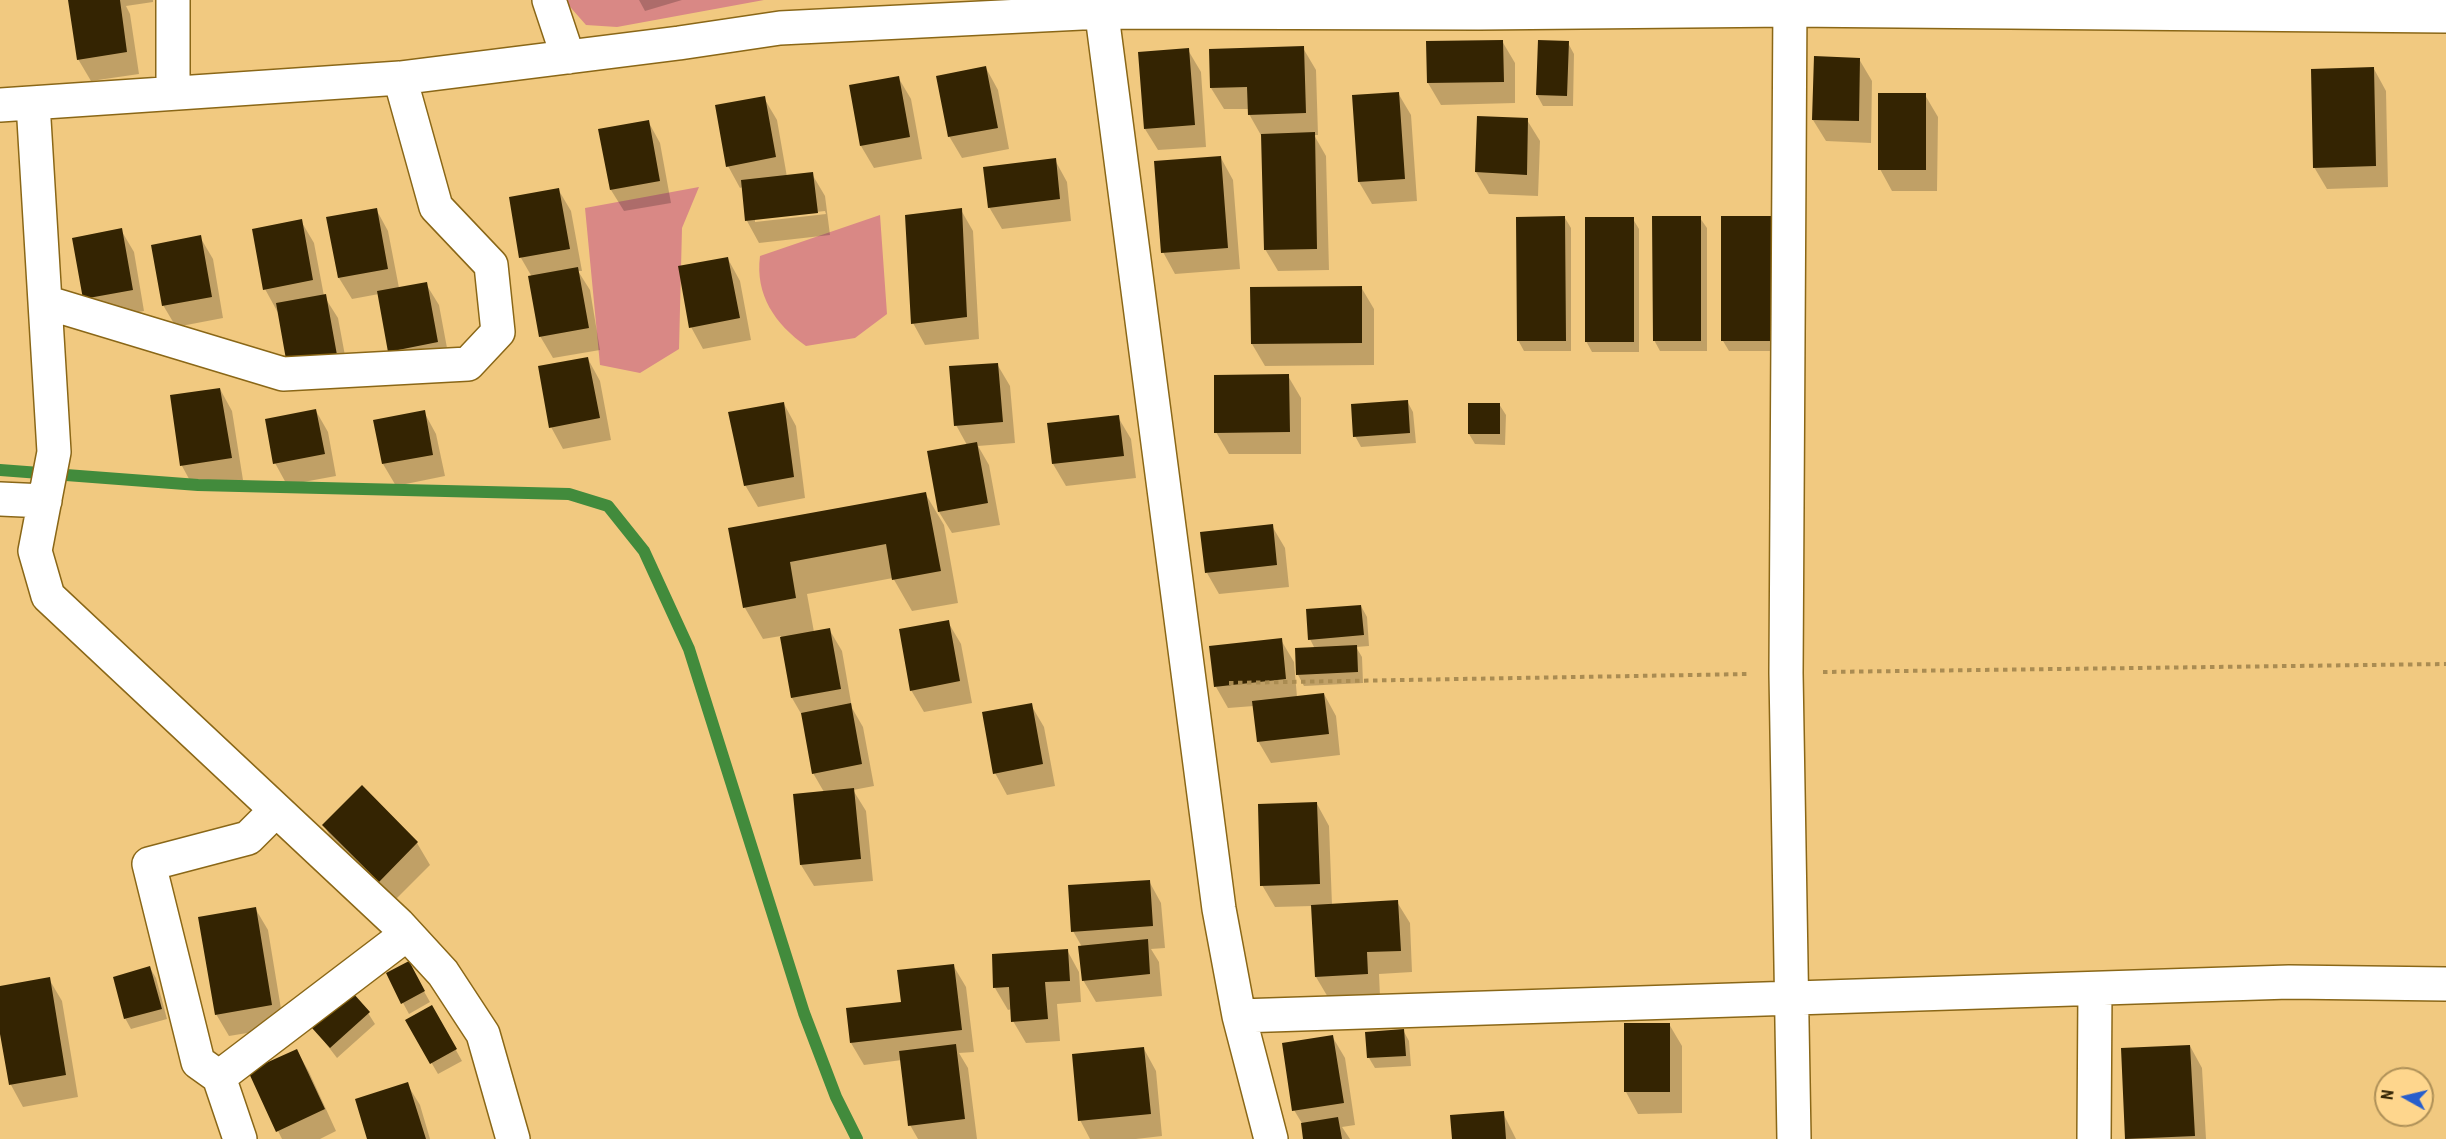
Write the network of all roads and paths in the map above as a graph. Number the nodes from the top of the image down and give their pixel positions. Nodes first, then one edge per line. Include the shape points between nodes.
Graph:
1 (173, 0) edge
2 (549, 0) edge
3 (1790, 5) edge
4 (1101, 6) edge
5 (1479, 6) edge
6 (2219, 7) edge
7 (2446, 16) edge
8 (568, 57) junction
9 (400, 78) junction
10 (173, 93) junction
11 (33, 103) junction
12 (0, 105) edge
13 (45, 302) junction
14 (0, 499) edge
15 (45, 501) junction
16 (2446, 664) edge
17 (1786, 673) junction
18 (1188, 683) junction
19 (276, 810) junction
20 (407, 934) junction
21 (2446, 984) edge
22 (2095, 989) junction
23 (1791, 1000) junction
24 (1239, 1016) junction
25 (219, 1077) junction
26 (240, 1139) edge
27 (513, 1139) edge
28 (1271, 1139) edge
29 (1794, 1139) edge
30 (2094, 1139) edge

1 - 10 street
2 - 8 street
3 - 5 street
3 - 6 street
3 - 17 street
4 - 5 street
4 - 8 street via 780,28
4 - 18 street
6 - 7 street
8 - 9 street
9 - 10 street
9 - 13 street via 436,207 491,265 498,332 468,364 283,374
10 - 11 street
11 - 12 street
11 - 13 street
13 - 15 street via 54,452
14 - 15 street
15 - 19 street via 35,551 48,596
16 - 17 path
17 - 18 path
17 - 23 street
18 - 24 street via 1219,909
19 - 20 street
19 - 25 street via 248,838 149,864 198,1062
20 - 25 street
20 - 27 street via 443,973 483,1034
21 - 22 street via 2289,982
22 - 23 street
22 - 30 street
23 - 24 street
23 - 29 street
24 - 28 street
25 - 26 street

